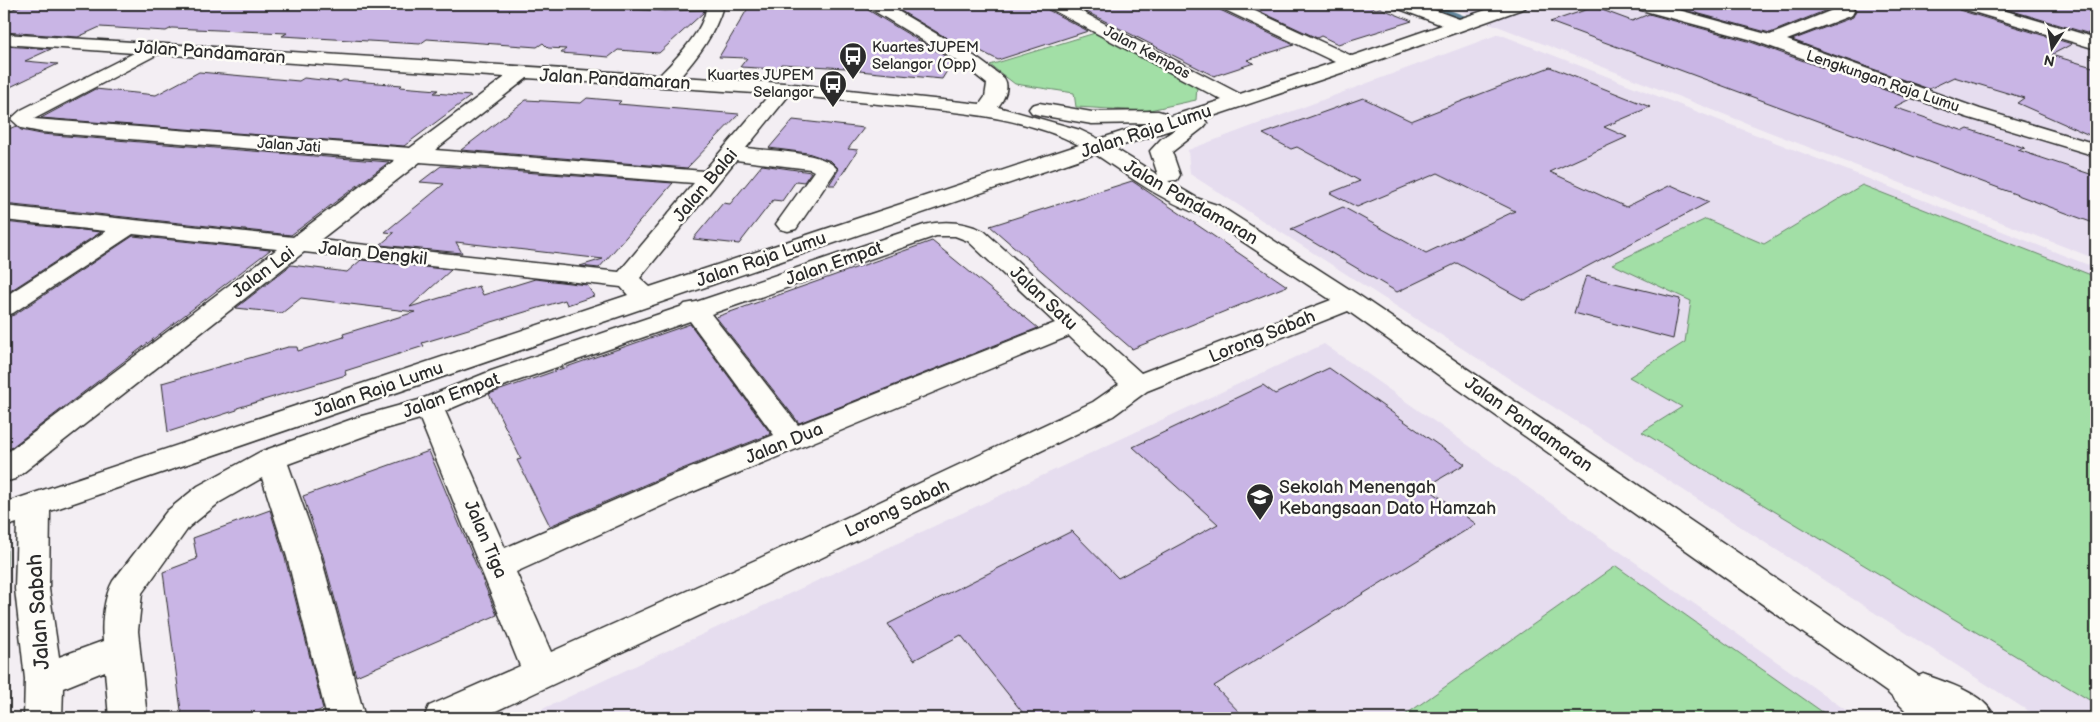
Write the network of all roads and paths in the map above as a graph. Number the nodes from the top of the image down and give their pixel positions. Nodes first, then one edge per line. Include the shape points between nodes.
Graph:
1 (714, 4) edge
2 (875, 4) edge
3 (1055, 4) edge
4 (1228, 4) edge
5 (1403, 4) edge
6 (1520, 4) edge
7 (1640, 4) edge
8 (1966, 4) edge
9 (1663, 7) edge
10 (1846, 11) dead end
11 (1459, 25) junction
12 (4, 39) edge
13 (1770, 41) junction
14 (2096, 44) edge
15 (156, 49) junction
16 (1352, 62) junction
17 (522, 73) junction
18 (664, 82) junction
19 (784, 89) junction
20 (1230, 104) junction
21 (989, 106) junction
22 (1019, 111) junction
23 (1106, 143) junction
24 (2096, 150) edge
25 (732, 153) junction
26 (416, 155) junction
27 (1169, 174) junction
28 (1002, 177) junction
29 (711, 178) junction
30 (1212, 211) junction
31 (4, 213) edge
32 (788, 224) dead end
33 (128, 227) junction
34 (943, 228) joint
35 (299, 245) junction
36 (625, 280) junction
37 (646, 298) junction
38 (1351, 301) junction
39 (4, 308) edge
40 (694, 310) junction
41 (1073, 325) junction
42 (1136, 385) junction
43 (429, 406) junction
44 (794, 439) junction
45 (271, 459) junction
46 (4, 471) edge
47 (19, 510) edge
48 (497, 566) junction
49 (121, 649) junction
50 (541, 672) junction
51 (44, 679) junction
52 (1901, 682) junction
53 (43, 718) edge
54 (128, 718) edge
55 (346, 718) edge
56 (443, 718) edge
57 (1942, 718) edge
58 (1976, 718) edge

1 - 18 street via 708,27 693,52
2 - 21 street via 968,60 997,82 996,94
3 - 20 street, Jalan Kempas
4 - 16 street
5 - 11 street
6 - 11 street, Jalan Raja Lumu
7 - 9 street, Lengkungan Raja Lumu
8 - 14 street
9 - 13 street, Lengkungan Raja Lumu
10 - 13 street
11 - 16 street, Jalan Raja Lumu
12 - 15 street, Jalan Pandamaran
13 - 24 street, Lengkungan Raja Lumu via 2055,140
15 - 17 street, Jalan Pandamaran
15 - 26 street, Jalan Jati via 21,120 41,126
16 - 20 street, Jalan Raja Lumu
17 - 18 street, Jalan Pandamaran
17 - 26 street, Jalan Lai
18 - 19 street, Jalan Pandamaran
19 - 21 street, Jalan Pandamaran
19 - 25 street, Jalan Balai
20 - 22 street via 1173,116 1092,118
20 - 23 street, Jalan Raja Lumu
20 - 27 street via 1168,143 1162,151
21 - 22 street, Jalan Pandamaran
22 - 23 street, Jalan Pandamaran via 1073,134
22 - 28 street via 1039,140 1038,148 1035,157
23 - 27 street
23 - 28 street, Jalan Raja Lumu
23 - 30 street, Jalan Pandamaran via 1176,196
25 - 29 street, Jalan Balai
25 - 32 street via 815,163 826,169
26 - 29 street, Jalan Jati
26 - 35 street, Jalan Lai
27 - 30 street via 1197,192
28 - 37 street, Jalan Raja Lumu
29 - 36 street, Jalan Balai
30 - 38 street, Jalan Pandamaran
31 - 33 street, Jalan Dengkil
33 - 35 street, Jalan Dengkil
33 - 39 street
34 - 40 street, Jalan Empat
34 - 41 street, Jalan Satu via 964,230 976,236
35 - 36 street, Jalan Dengkil
35 - 46 street, Jalan Lai
36 - 37 street
37 - 47 street, Jalan Raja Lumu
38 - 42 street, Lorong Sabah
38 - 52 street, Jalan Pandamaran
40 - 43 street, Jalan Empat via 501,377
40 - 44 street
41 - 42 street, Jalan Satu
41 - 44 street, Jalan Dua
42 - 50 street, Lorong Sabah via 1095,413 772,567
43 - 45 street, Jalan Empat
43 - 48 street, Jalan Tiga
44 - 48 street, Jalan Dua via 679,485
45 - 49 street, Jalan Empat via 209,494 178,520 150,555 125,590
45 - 55 street via 304,558
47 - 51 street, Jalan Sabah
48 - 50 street, Jalan Tiga
49 - 51 street
49 - 54 street, Jalan Empat
50 - 56 street, Lorong Sabah
51 - 53 street, Jalan Sabah
52 - 57 street, Jalan Pandamaran
52 - 58 street via 1944,698

